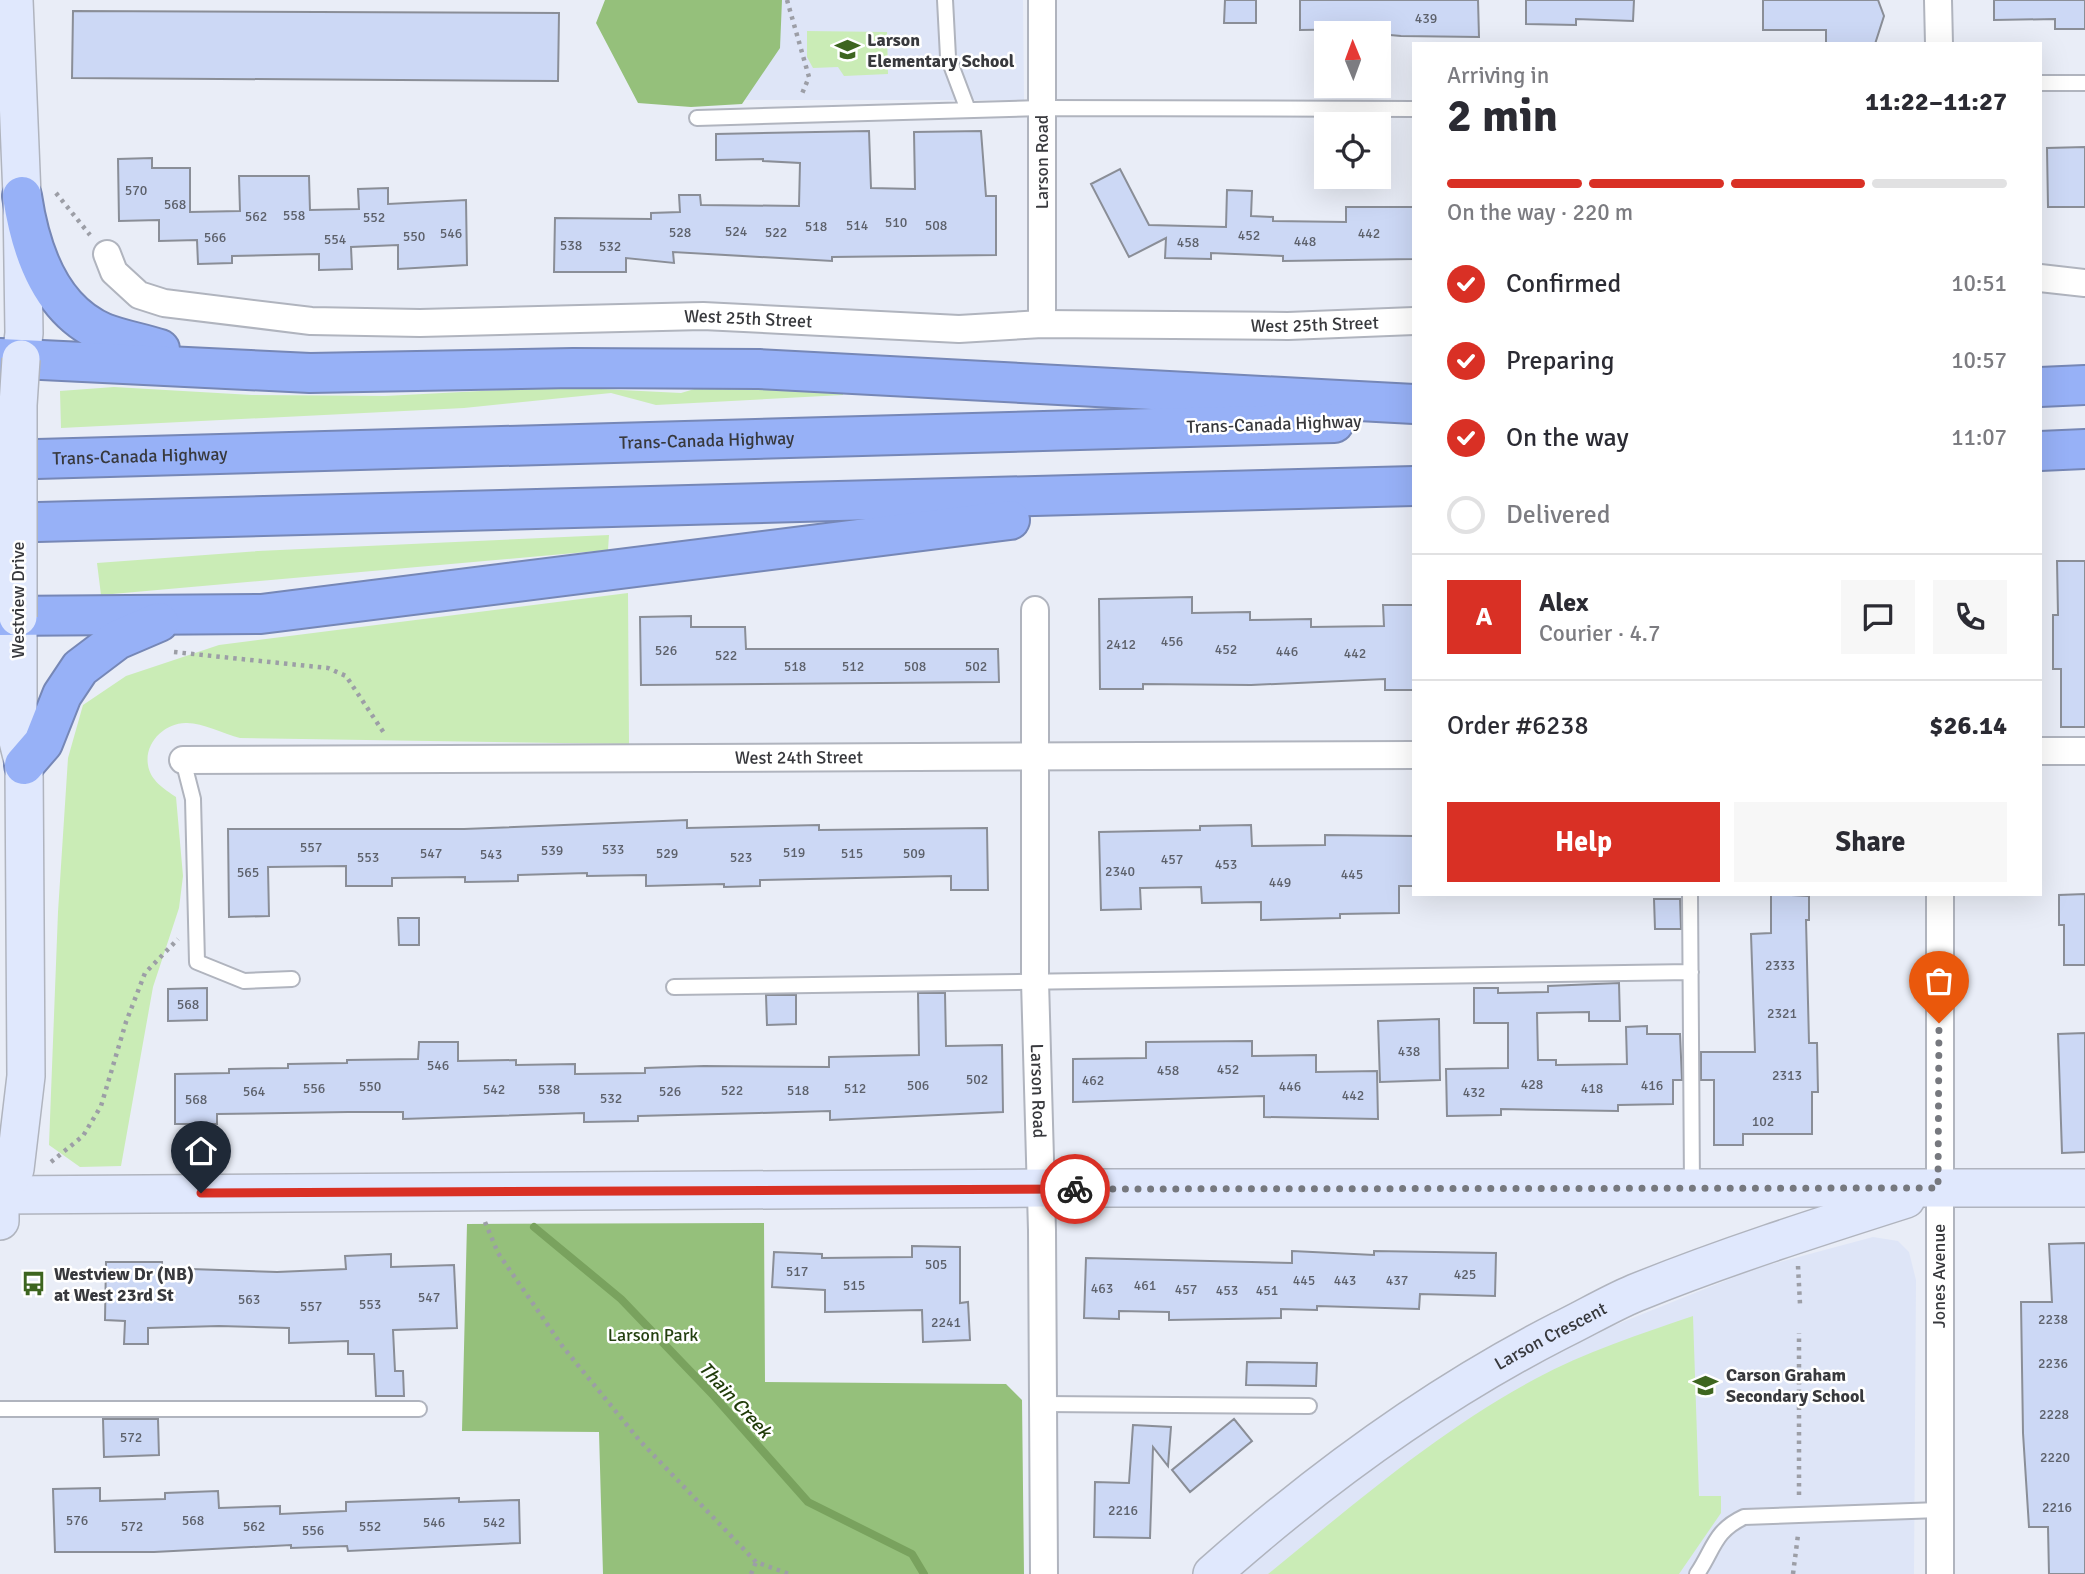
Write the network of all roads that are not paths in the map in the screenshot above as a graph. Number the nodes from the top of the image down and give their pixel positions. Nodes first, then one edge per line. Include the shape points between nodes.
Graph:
1 (14, 0) edge
2 (945, 0) edge
3 (1042, 0) edge
4 (1938, 0) edge
5 (1939, 42) edge
6 (2042, 83) edge
7 (2085, 83) edge
8 (1042, 108) junction
9 (1412, 109) edge
10 (968, 110) junction
11 (697, 118) dead end
12 (36, 191) junction
13 (107, 254) road end
14 (2042, 278) edge
15 (2085, 283) edge
16 (1412, 321) edge
17 (1042, 324) junction
18 (10, 358) edge
19 (194, 365) junction
20 (2085, 385) edge
21 (2042, 387) edge
22 (1412, 404) edge
23 (1412, 420) edge
24 (2085, 449) edge
25 (2042, 452) edge
26 (0, 460) edge
27 (1412, 486) edge
28 (1262, 491) junction
29 (0, 523) edge
30 (1035, 610) dead end
31 (199, 615) junction
32 (9, 617) edge
33 (2042, 751) edge
34 (2085, 751) edge
35 (1412, 755) edge
36 (1036, 757) junction
37 (183, 760) joint
38 (24, 765) junction
39 (1690, 896) edge
40 (1940, 896) edge
41 (1691, 972) junction
42 (292, 979) dead end
43 (1035, 981) junction
44 (674, 987) dead end
45 (1041, 1188) junction
46 (1692, 1188) junction
47 (1938, 1188) junction
48 (2085, 1188) edge
49 (0, 1195) edge
50 (0, 1221) edge
51 (1044, 1404) junction
52 (1309, 1406) dead end
53 (0, 1409) edge
54 (419, 1409) dead end
55 (1939, 1510) junction
56 (1044, 1574) edge
57 (1212, 1574) edge
58 (1697, 1574) edge
59 (1940, 1574) edge

1 - 12 street, Westview Drive
2 - 10 lane via 947,57
3 - 8 street, Larson Road
4 - 5 street
6 - 7 lane
8 - 9 lane
8 - 10 lane
8 - 17 street, Larson Road
10 - 11 lane
12 - 18 street, Westview Drive via 24,333
12 - 19 highway via 31,244 41,271 75,315 101,331 158,348
13 - 17 street, West 25th Street via 114,272 139,295 164,303 312,321 703,316 959,329
14 - 15 street
16 - 17 street, West 25th Street via 1288,326
18 - 19 highway
18 - 32 street, Westview Drive, bridge
19 - 22 highway via 310,373 759,369
20 - 21 highway
23 - 26 highway, Trans-Canada Highway
24 - 25 highway
27 - 28 highway
28 - 29 highway
28 - 31 highway via 261,614
30 - 36 street, Larson Road
31 - 32 highway
31 - 38 highway via 139,630 117,640 80,668 62,695 43,743
32 - 38 street, Westview Drive via 18,741
33 - 34 street
35 - 36 street, West 24th Street
36 - 37 street, West 24th Street
36 - 43 street, Larson Road
37 - 42 lane via 193,799 197,962 244,981
38 - 49 street, Westview Drive via 26,1076 15,1169
39 - 41 lane
40 - 47 street, Jones Avenue
41 - 43 lane
41 - 46 lane
43 - 44 lane
43 - 45 street, Larson Road
45 - 46 street
45 - 49 street
45 - 51 street, Larson Road
46 - 47 street
47 - 48 street
47 - 55 street, Jones Avenue
47 - 57 street, Larson Crescent via 1633,1294 1530,1346 1410,1417 1285,1510
49 - 50 street, Westview Drive
51 - 52 lane
51 - 56 street, Larson Road
53 - 54 lane
55 - 58 lane via 1744,1517 1727,1525 1716,1538
55 - 59 street, Jones Avenue

